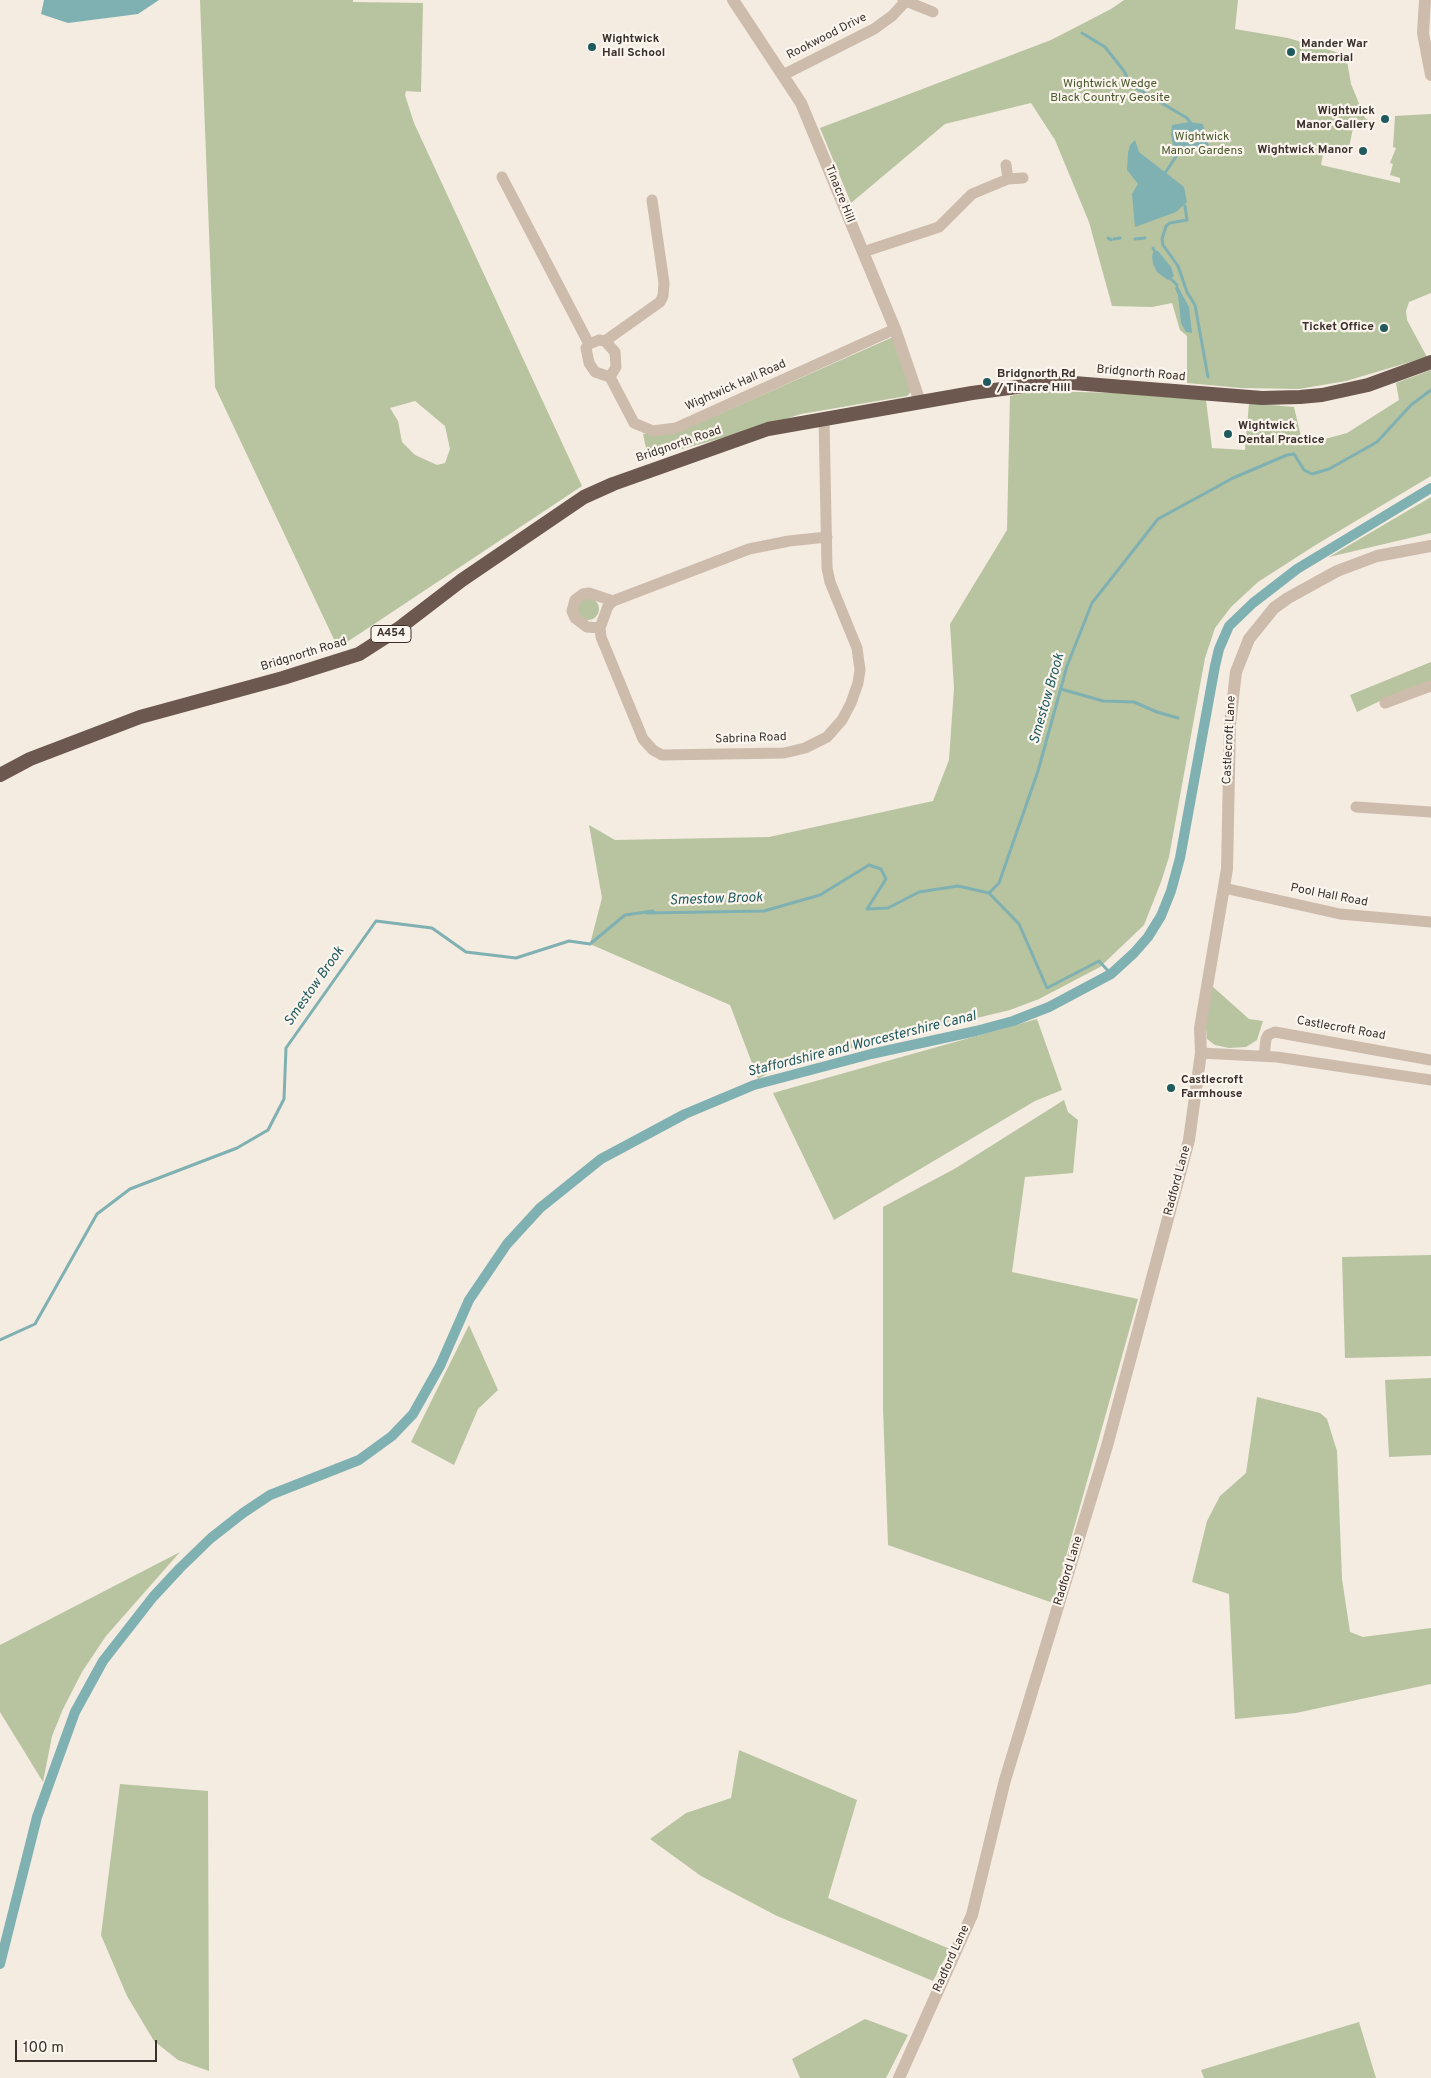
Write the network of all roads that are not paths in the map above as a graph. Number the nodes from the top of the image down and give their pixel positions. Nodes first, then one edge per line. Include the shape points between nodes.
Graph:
1 (733, 0) edge
2 (1425, 0) edge
3 (904, 1) edge
4 (933, 12) dead end
5 (1427, 34) edge
6 (783, 74) junction
7 (1431, 75) edge
8 (1006, 165) dead end
9 (502, 177) dead end
10 (1023, 178) dead end
11 (1008, 179) junction
12 (652, 200) dead end
13 (863, 252) junction
14 (895, 329) junction
15 (605, 341) junction
16 (589, 344) junction
17 (1431, 362) edge
18 (610, 377) junction
19 (920, 402) junction
20 (824, 418) junction
21 (826, 537) junction
22 (1431, 546) edge
23 (613, 601) junction
24 (600, 628) junction
25 (1431, 686) edge
26 (1386, 703) dead end
27 (0, 775) edge
28 (1356, 807) dead end
29 (1431, 812) edge
30 (1224, 888) junction
31 (1431, 922) edge
32 (1201, 1053) junction
33 (1264, 1056) junction
34 (1431, 1060) edge
35 (1431, 1080) edge
36 (899, 2078) edge

1 - 6 street, Tinacre Hill
2 - 5 street
3 - 4 street, Rookwood Drive
3 - 6 street, Rookwood Drive via 892,16 874,29
5 - 7 street
6 - 13 street, Tinacre Hill via 801,102
8 - 11 street
9 - 16 street
10 - 11 street
11 - 13 street via 972,194 939,227
12 - 15 street via 663,296 660,302
13 - 14 street, Tinacre Hill
14 - 18 street, Wightwick Hall Road via 676,428 653,430 634,423
14 - 19 street, Tinacre Hill
15 - 16 street
15 - 18 street via 615,352 616,362
16 - 18 street via 586,348 589,363 601,376
17 - 19 highway, Bridgnorth Road / A454 via 1368,385 1300,398 1047,383
19 - 20 highway, Bridgnorth Road / A454
20 - 21 street, Sabrina Road
20 - 27 highway, Bridgnorth Road / A454 via 768,429 584,497 359,654 140,717 30,759
21 - 23 street via 750,549
21 - 24 street, Sabrina Road via 829,578 857,648 860,670 851,703 842,720 828,737 805,748 784,753 662,755 653,750 644,740
22 - 30 street, Castlecroft Lane via 1377,556 1306,586 1274,608 1249,639 1232,692 1228,852
23 - 24 street via 606,609
23 - 24 street via 588,593 574,600 572,611 575,618 587,627
25 - 26 street
28 - 29 street
30 - 31 street, Pool Hall Road via 1340,914
30 - 32 street, Castlecroft Lane via 1200,1028
32 - 33 street
32 - 36 street, Radford Lane via 1188,1140 1163,1236 1107,1446 1005,1780 972,1915
33 - 34 street, Castlecroft Road via 1268,1035 1275,1032
33 - 35 street

